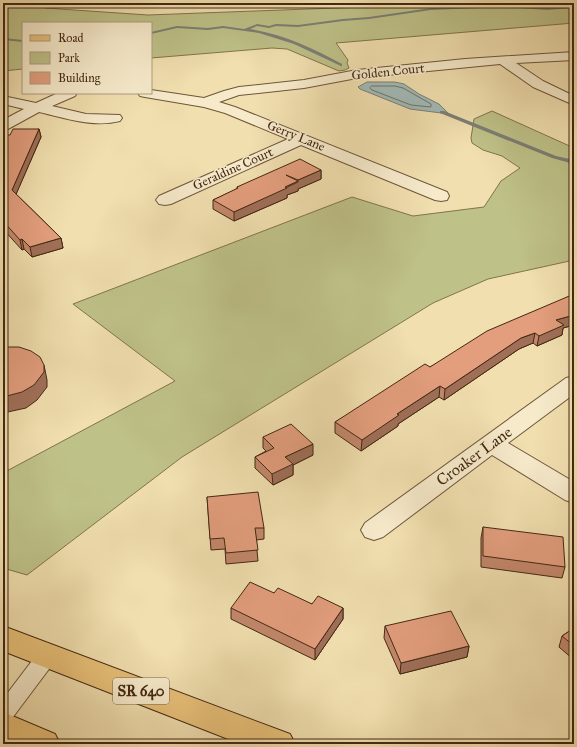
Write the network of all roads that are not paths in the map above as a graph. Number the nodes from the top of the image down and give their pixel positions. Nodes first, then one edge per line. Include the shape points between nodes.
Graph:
1 (574, 56) edge
2 (504, 60) junction
3 (68, 94) edge
4 (151, 94) edge
5 (3, 100) edge
6 (574, 101) edge
7 (206, 103) junction
8 (38, 107) junction
9 (115, 118) dead end
10 (3, 126) edge
11 (301, 139) junction
12 (441, 196) dead end
13 (165, 200) dead end
14 (574, 383) edge
15 (491, 444) junction
16 (574, 494) edge
17 (374, 530) dead end
18 (3, 638) edge
19 (48, 655) junction
20 (3, 715) edge
21 (3, 726) edge
22 (44, 744) edge
23 (279, 744) edge

1 - 2 street, Golden Court
2 - 6 street via 538,84
2 - 7 street, Golden Court via 358,74 297,85 235,91
3 - 8 street
4 - 7 street, Gerry Lane
5 - 8 street
7 - 11 street, Gerry Lane
8 - 9 street via 86,118
8 - 10 street
11 - 12 street, Gerry Lane
11 - 13 street, Geraldine Court
14 - 15 street, Croaker Lane
15 - 16 street
15 - 17 street, Croaker Lane
18 - 19 main road, SR 640
19 - 20 lane
19 - 23 main road, SR 640
21 - 22 main road

